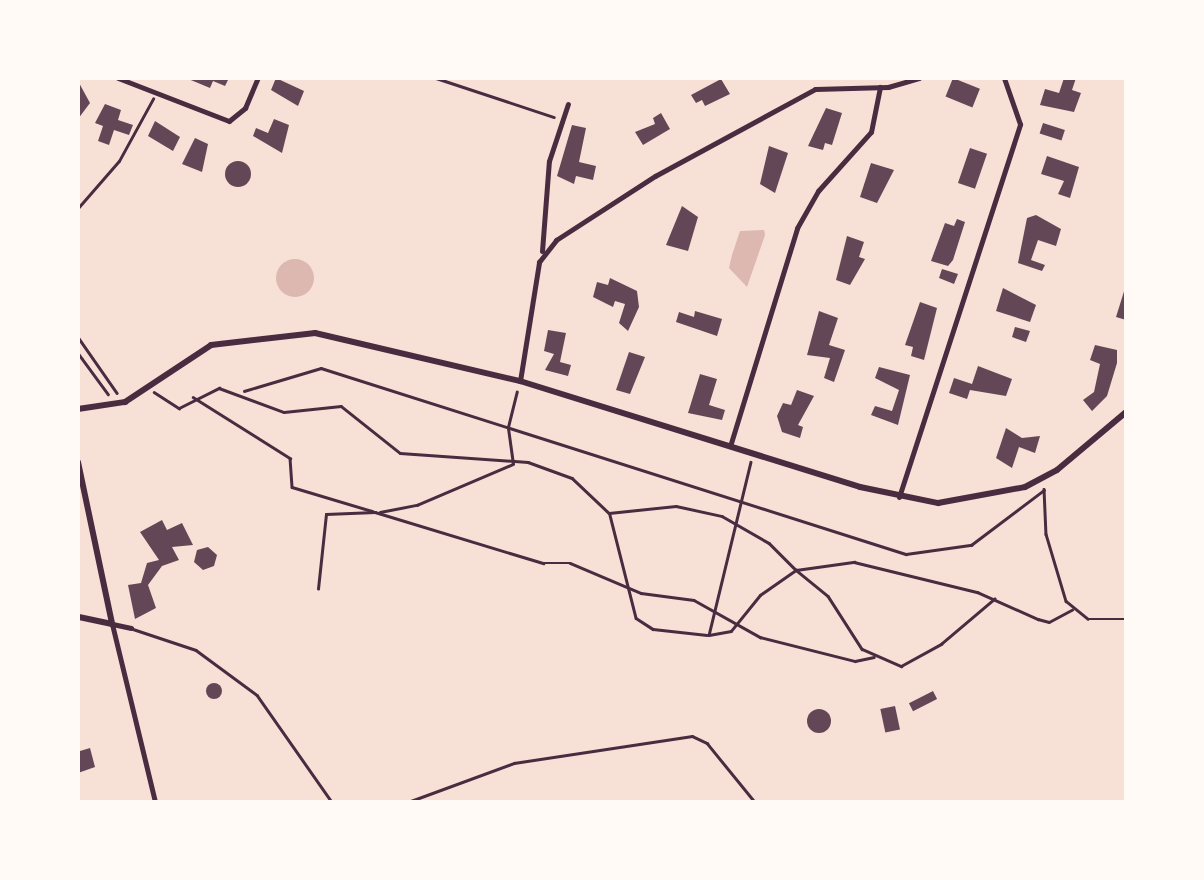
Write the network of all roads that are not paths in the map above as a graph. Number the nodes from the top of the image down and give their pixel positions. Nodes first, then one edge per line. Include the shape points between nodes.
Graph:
1 (118, 78) edge
2 (258, 78) edge
3 (919, 78) edge
4 (1004, 78) edge
5 (880, 87) junction
6 (568, 104) dead end
7 (542, 254) junction
8 (520, 380) junction
9 (78, 409) edge
10 (1126, 412) edge
11 (731, 443) junction
12 (78, 462) edge
13 (899, 498) junction
14 (78, 617) edge
15 (112, 624) junction
16 (131, 628) joint
17 (155, 802) edge
18 (332, 802) edge
19 (408, 802) edge
20 (754, 802) edge

1 - 2 street via 229,121 244,108
3 - 5 street
4 - 13 street via 1020,124
5 - 7 street via 815,89 655,176
5 - 11 street via 872,132 818,190 798,228
6 - 7 street via 549,161
7 - 8 street
8 - 9 street via 303,332 211,344 116,404
8 - 11 street
10 - 13 street via 1041,479 976,500
11 - 13 street
12 - 15 street
14 - 15 street
15 - 16 street
15 - 17 street
16 - 18 lane via 196,650 256,695
19 - 20 lane via 514,763 692,736 707,744

